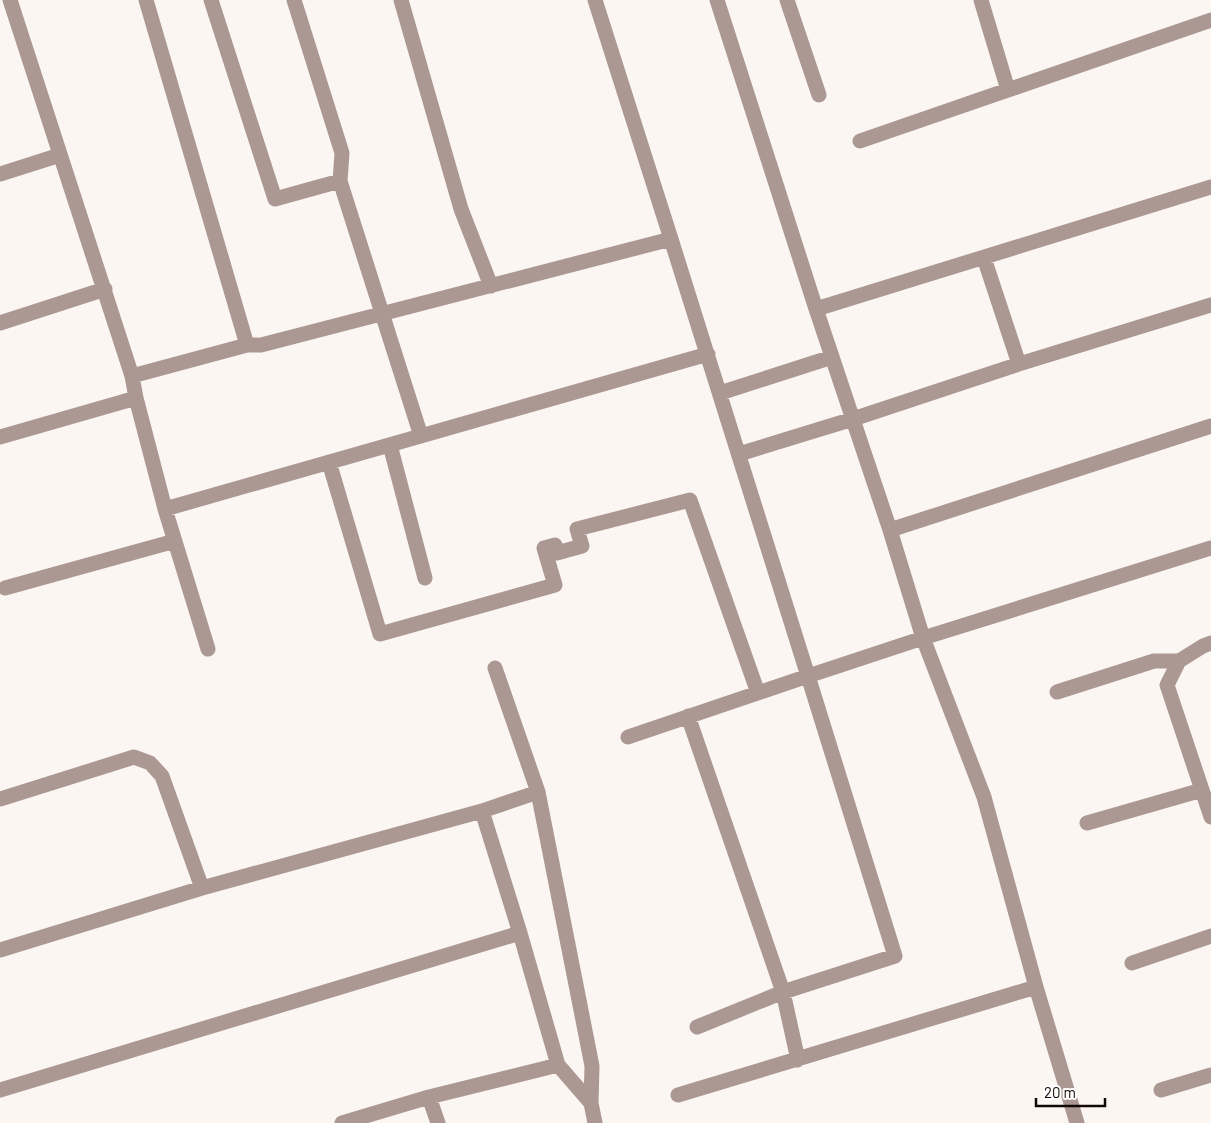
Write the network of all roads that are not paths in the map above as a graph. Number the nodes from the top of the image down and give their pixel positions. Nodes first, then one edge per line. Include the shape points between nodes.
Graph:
1 (10, 0) edge
2 (146, 0) edge
3 (211, 0) edge
4 (294, 0) edge
5 (401, 0) edge
6 (595, 0) edge
7 (717, 0) edge
8 (787, 0) edge
9 (981, 0) edge
10 (0, 3) edge
11 (1211, 20) edge
12 (1008, 90) junction
13 (819, 95) dead end
14 (860, 141) dead end
15 (60, 156) junction
16 (0, 174) edge
17 (340, 181) junction
18 (1211, 187) edge
19 (672, 239) junction
20 (984, 258) junction
21 (491, 286) junction
22 (105, 289) junction
23 (1211, 305) edge
24 (816, 310) junction
25 (382, 314) junction
26 (0, 322) edge
27 (247, 345) junction
28 (708, 354) junction
29 (832, 357) junction
30 (1018, 364) junction
31 (132, 376) junction
32 (720, 393) junction
33 (136, 398) junction
34 (853, 419) junction
35 (1211, 426) edge
36 (421, 436) junction
37 (0, 437) edge
38 (390, 445) junction
39 (739, 454) junction
40 (330, 462) junction
41 (165, 508) junction
42 (890, 530) junction
43 (175, 541) junction
44 (1211, 548) edge
45 (425, 578) dead end
46 (5, 588) dead end
47 (923, 638) junction
48 (1211, 643) edge
49 (208, 649) dead end
50 (1179, 661) junction
51 (495, 668) dead end
52 (808, 676) junction
53 (1057, 692) dead end
54 (758, 693) junction
55 (688, 716) junction
56 (628, 737) dead end
57 (1202, 790) junction
58 (538, 792) junction
59 (0, 799) edge
60 (482, 811) junction
61 (1211, 817) edge
62 (1087, 823) dead end
63 (202, 888) junction
64 (520, 933) junction
65 (1211, 936) edge
66 (0, 950) edge
67 (1132, 962) dead end
68 (1036, 987) junction
69 (783, 992) junction
70 (697, 1027) dead end
71 (798, 1060) junction
72 (558, 1065) junction
73 (1211, 1075) edge
74 (0, 1090) edge
75 (1161, 1090) dead end
76 (678, 1096) dead end
77 (429, 1097) junction
78 (591, 1104) junction
79 (342, 1123) edge
80 (438, 1123) edge
81 (595, 1123) edge
82 (1077, 1123) edge

1 - 10 street
1 - 15 street
2 - 27 street
3 - 17 street via 275,199
4 - 17 street via 342,153
5 - 21 street via 461,209
6 - 19 street
7 - 24 street
8 - 13 street
9 - 12 street
11 - 12 street
12 - 14 street
15 - 16 street
15 - 22 street
17 - 25 street
18 - 20 street
19 - 21 street
19 - 28 street
20 - 24 street
20 - 30 street
21 - 25 street
22 - 26 street
22 - 31 street
23 - 30 street
24 - 29 street
25 - 27 street via 261,346
25 - 36 street
27 - 31 street
28 - 32 street
28 - 36 street
29 - 32 street
29 - 34 street
30 - 34 street
31 - 33 street
32 - 39 street
33 - 37 street
33 - 41 street
34 - 39 street
34 - 42 street
35 - 42 street
36 - 38 street
38 - 40 street
38 - 45 street
39 - 52 street
40 - 41 street
40 - 54 street via 380,634 555,585 544,548 555,545 557,553 582,546 577,529 690,500
41 - 43 street
42 - 47 street
43 - 46 street
43 - 49 street
44 - 47 street
47 - 52 street
47 - 68 street via 984,797
48 - 50 street
50 - 53 street via 1154,661
50 - 57 street via 1166,685
51 - 58 street
52 - 54 street
52 - 69 street via 894,956
54 - 55 street
55 - 56 street
55 - 69 street
57 - 61 street
57 - 62 street
58 - 60 street
58 - 78 street via 592,1066
59 - 63 street via 134,757 150,763 162,776
60 - 63 street
60 - 64 street
63 - 66 street
64 - 72 street
64 - 74 street
65 - 67 street
68 - 71 street
68 - 82 street
69 - 70 street
69 - 71 street
71 - 76 street
72 - 77 street
72 - 78 street
73 - 75 street
77 - 79 street
77 - 80 street
78 - 81 street

